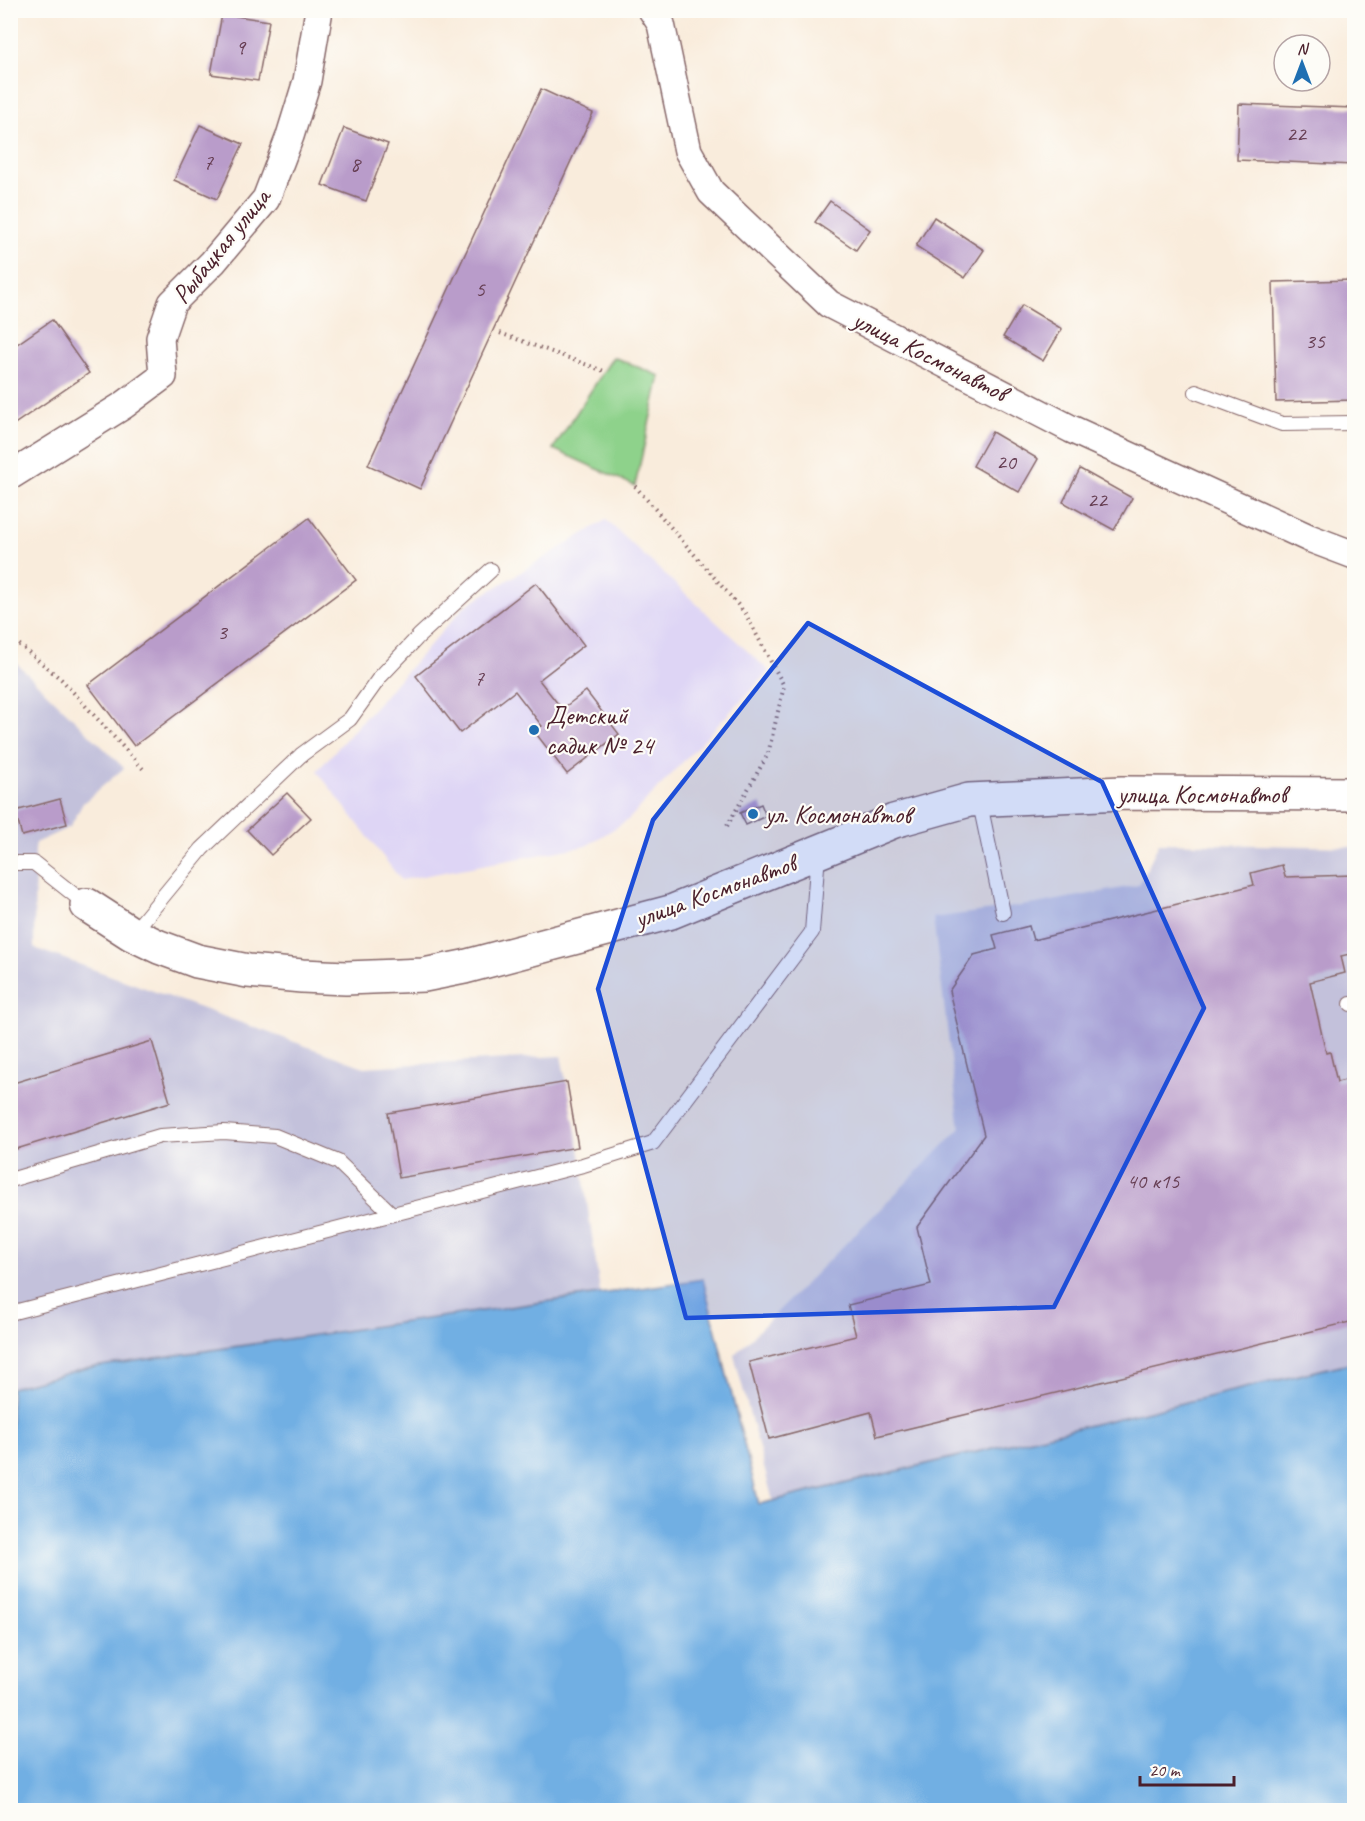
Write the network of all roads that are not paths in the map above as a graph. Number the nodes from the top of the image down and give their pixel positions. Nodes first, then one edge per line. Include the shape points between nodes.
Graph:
1 (319, 10) edge
2 (652, 10) edge
3 (1196, 392) dead end
4 (1354, 423) edge
5 (10, 476) edge
6 (1354, 555) edge
7 (491, 570) dead end
8 (1354, 794) edge
9 (979, 799) junction
10 (819, 852) junction
11 (10, 863) edge
12 (87, 905) joint
13 (1003, 913) dead end
14 (132, 933) junction
15 (10, 1180) edge
16 (391, 1214) junction
17 (10, 1313) edge

1 - 5 street, Рыбацкая улица via 307,81 266,199 172,303 160,338 163,376
2 - 6 street, улица Космонавтов via 661,24 688,152 698,172 711,192 829,304 1071,429
3 - 4 lane via 1281,424
7 - 14 lane via 388,669 350,719 302,755 202,849
8 - 9 street, улица Космонавтов via 1122,793
9 - 10 street, улица Космонавтов via 894,821
9 - 13 lane
10 - 14 street, улица Космонавтов via 671,912 424,975 346,978 248,970 197,960
10 - 16 lane via 812,932 653,1143
11 - 12 lane via 34,863
12 - 14 street, улица Космонавтов
15 - 16 lane via 160,1136 255,1134 275,1136 338,1162
16 - 17 lane

